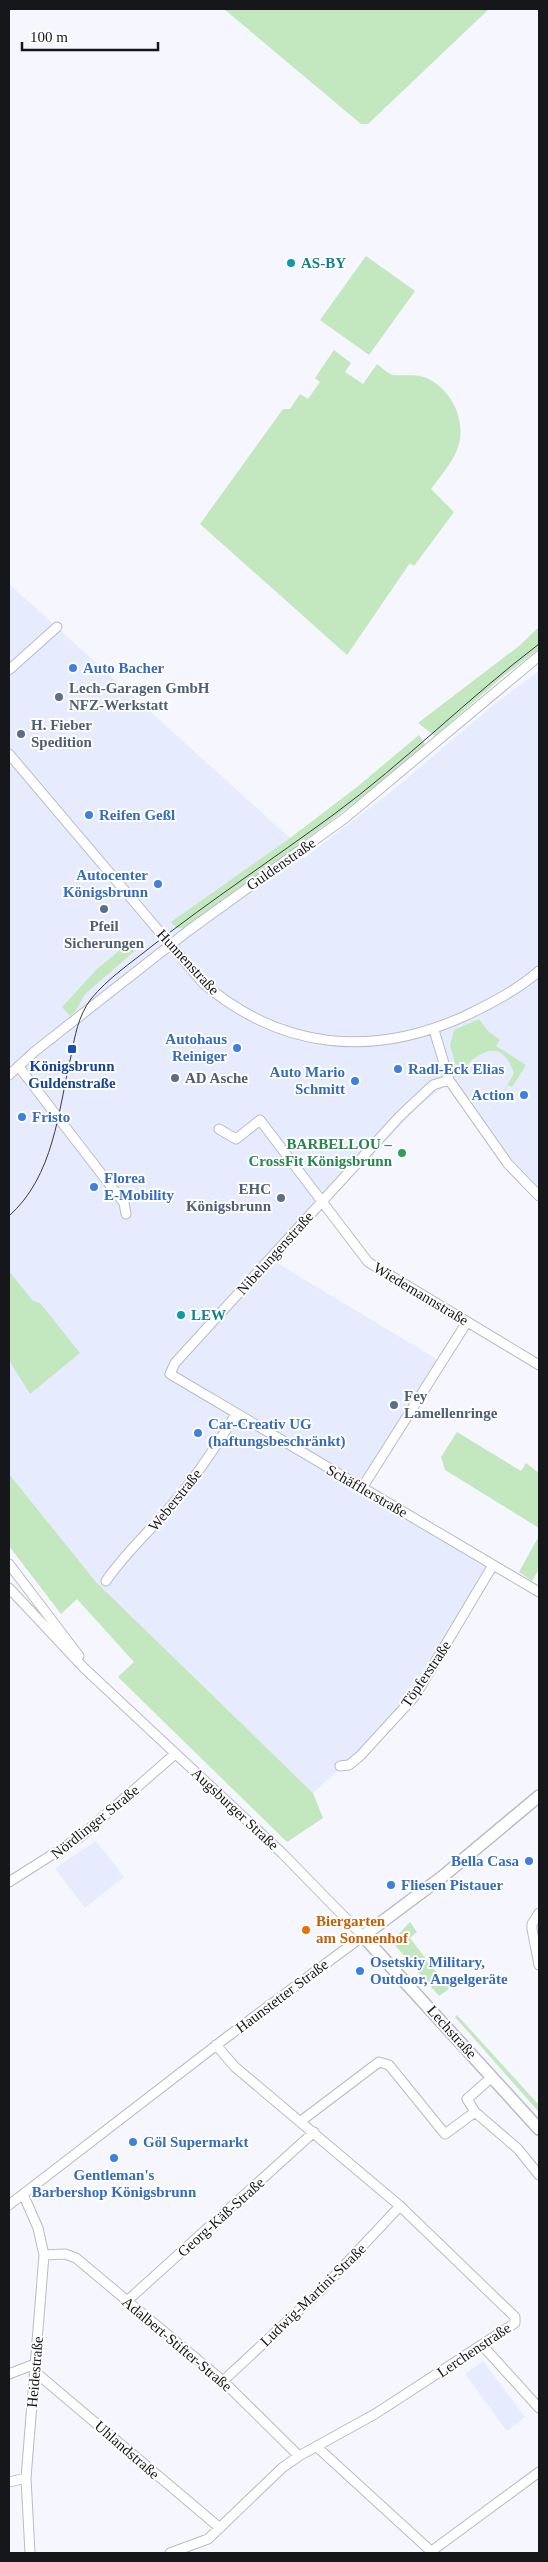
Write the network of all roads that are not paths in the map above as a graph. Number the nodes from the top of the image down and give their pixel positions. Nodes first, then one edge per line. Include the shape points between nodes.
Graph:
1 (57, 627) dead end
2 (539, 656) edge
3 (9, 670) edge
4 (9, 754) edge
5 (170, 945) junction
6 (539, 971) edge
7 (434, 1030) junction
8 (19, 1067) junction
9 (9, 1074) edge
10 (449, 1080) junction
11 (220, 1129) dead end
12 (539, 1196) edge
13 (322, 1201) junction
14 (126, 1214) dead end
15 (467, 1322) junction
16 (539, 1365) edge
17 (170, 1374) joint
18 (236, 1414) junction
19 (362, 1488) junction
20 (9, 1564) edge
21 (493, 1565) junction
22 (106, 1581) dead end
23 (9, 1588) edge
24 (539, 1592) edge
25 (103, 1685) junction
26 (175, 1754) junction
27 (340, 1766) dead end
28 (539, 1796) edge
29 (9, 1882) edge
30 (539, 1913) edge
31 (363, 1936) junction
32 (539, 1966) edge
33 (216, 2046) junction
34 (492, 2077) junction
35 (475, 2112) junction
36 (301, 2121) junction
37 (539, 2129) edge
38 (314, 2132) junction
39 (539, 2175) edge
40 (23, 2194) junction
41 (9, 2205) edge
42 (400, 2206) junction
43 (44, 2255) junction
44 (127, 2301) junction
45 (482, 2345) junction
46 (34, 2367) junction
47 (9, 2374) edge
48 (223, 2381) junction
49 (539, 2408) edge
50 (318, 2447) junction
51 (299, 2456) junction
52 (539, 2472) edge
53 (26, 2478) junction
54 (9, 2482) edge
55 (220, 2528) junction
56 (30, 2553) edge
57 (170, 2553) edge
58 (431, 2553) edge

1 - 3 street
2 - 5 street, Guldenstraße via 351,812
4 - 5 street, Hunnenstraße
5 - 7 street, Hunnenstraße via 203,983 218,995 256,1018 288,1032 311,1038 382,1040
5 - 8 street, Guldenstraße
6 - 7 street, Hunnenstraße via 520,988
7 - 10 street
8 - 9 street, Guldenstraße
8 - 14 street via 124,1203
10 - 12 street via 508,1164
10 - 13 street, Nibelungenstraße via 424,1092
11 - 13 street, Nibelungenstraße via 236,1139 260,1120
13 - 15 street, Wiedemannstraße via 368,1262
13 - 17 street, Nibelungenstraße via 175,1363
15 - 16 street, Wiedemannstraße
15 - 19 street
17 - 18 street, Schäfflerstraße
18 - 19 street, Schäfflerstraße
18 - 22 street, Weberstraße via 198,1473 145,1537 119,1561
19 - 21 street, Schäfflerstraße
20 - 25 street, Augsburger Straße
21 - 24 street, Schäfflerstraße
21 - 27 street, Töpferstraße via 415,1696 360,1756 349,1766
23 - 25 street, Augsburger Straße
25 - 26 street, Augsburger Straße
26 - 29 street, Nördlinger Straße via 80,1837
26 - 31 street, Augsburger Straße via 286,1857
28 - 31 main road, Haunstetter Straße via 442,1877
30 - 32 street via 532,1924
31 - 33 street, Haunstetter Straße
31 - 34 main road, Lechstraße
33 - 36 street, Lerchenstraße via 235,2067
33 - 40 street, Haunstetter Straße
34 - 35 street via 468,2099
34 - 37 main road, Lechstraße
35 - 36 street via 445,2134 389,2065 379,2062
35 - 39 street via 518,2148
36 - 38 street, Lerchenstraße
38 - 42 street, Lerchenstraße
38 - 44 street, Georg-Käß-Straße
40 - 41 street, Haunstetter Straße
40 - 43 street, Heidestraße via 38,2228
42 - 45 street, Lerchenstraße via 515,2317 515,2324
42 - 48 street, Ludwig-Martini-Straße via 323,2288
43 - 44 street, Adalbert-Stifter-Straße via 64,2254 76,2258
43 - 46 street, Heidestraße
44 - 48 street, Adalbert-Stifter-Straße
45 - 49 street
45 - 50 street, Lerchenstraße
46 - 47 street
46 - 53 street, Heidestraße
46 - 55 street, Uhlandstraße
48 - 51 street, Adalbert-Stifter-Straße
50 - 51 street, Lerchenstraße
50 - 58 street
51 - 55 street, Lerchenstraße via 282,2468
52 - 58 street
53 - 54 street
53 - 56 street, Heidestraße
55 - 57 street, Lerchenstraße via 208,2539

